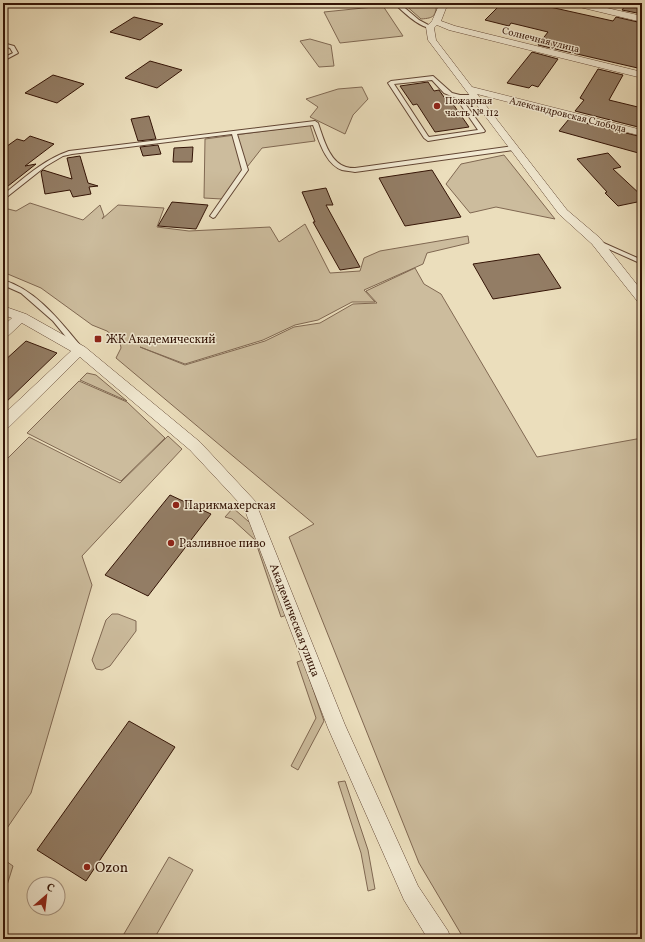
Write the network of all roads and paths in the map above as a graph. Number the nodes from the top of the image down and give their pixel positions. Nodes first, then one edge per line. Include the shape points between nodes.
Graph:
1 (247, 3) edge
2 (293, 3) edge
3 (396, 3) edge
4 (444, 3) edge
5 (574, 3) edge
6 (642, 19) edge
7 (433, 24) junction
8 (3, 44) edge
9 (3, 60) edge
10 (642, 74) edge
11 (472, 92) junction
12 (458, 98) junction
13 (234, 132) junction
14 (642, 133) edge
15 (512, 148) junction
16 (3, 198) edge
17 (213, 216) dead end
18 (596, 241) junction
19 (642, 262) edge
20 (3, 282) edge
21 (642, 299) edge
22 (3, 310) edge
23 (20, 317) junction
24 (3, 333) edge
25 (80, 350) junction
26 (3, 424) edge
27 (440, 939) edge

1 - 2 lane
3 - 7 lane via 417,21
4 - 7 street
5 - 6 street
7 - 10 street, Солнечная улица
7 - 11 street via 430,34 432,40
8 - 9 lane via 12,47 16,53
11 - 12 lane
11 - 14 street, Александровская Слобода
11 - 15 street
12 - 12 lane via 441,88 433,78 391,83 428,139 482,131
13 - 15 lane via 315,123 322,142 334,161 343,168 355,170
13 - 16 lane via 71,152 49,161
13 - 17 lane via 245,170
15 - 18 street via 563,212
18 - 19 lane
18 - 21 street
20 - 25 lane via 23,292 56,319
22 - 23 street, Академическая улица
23 - 24 street
23 - 25 street, Академическая улица
25 - 26 street
25 - 27 street, Академическая улица via 195,446 250,505 337,728 411,893

